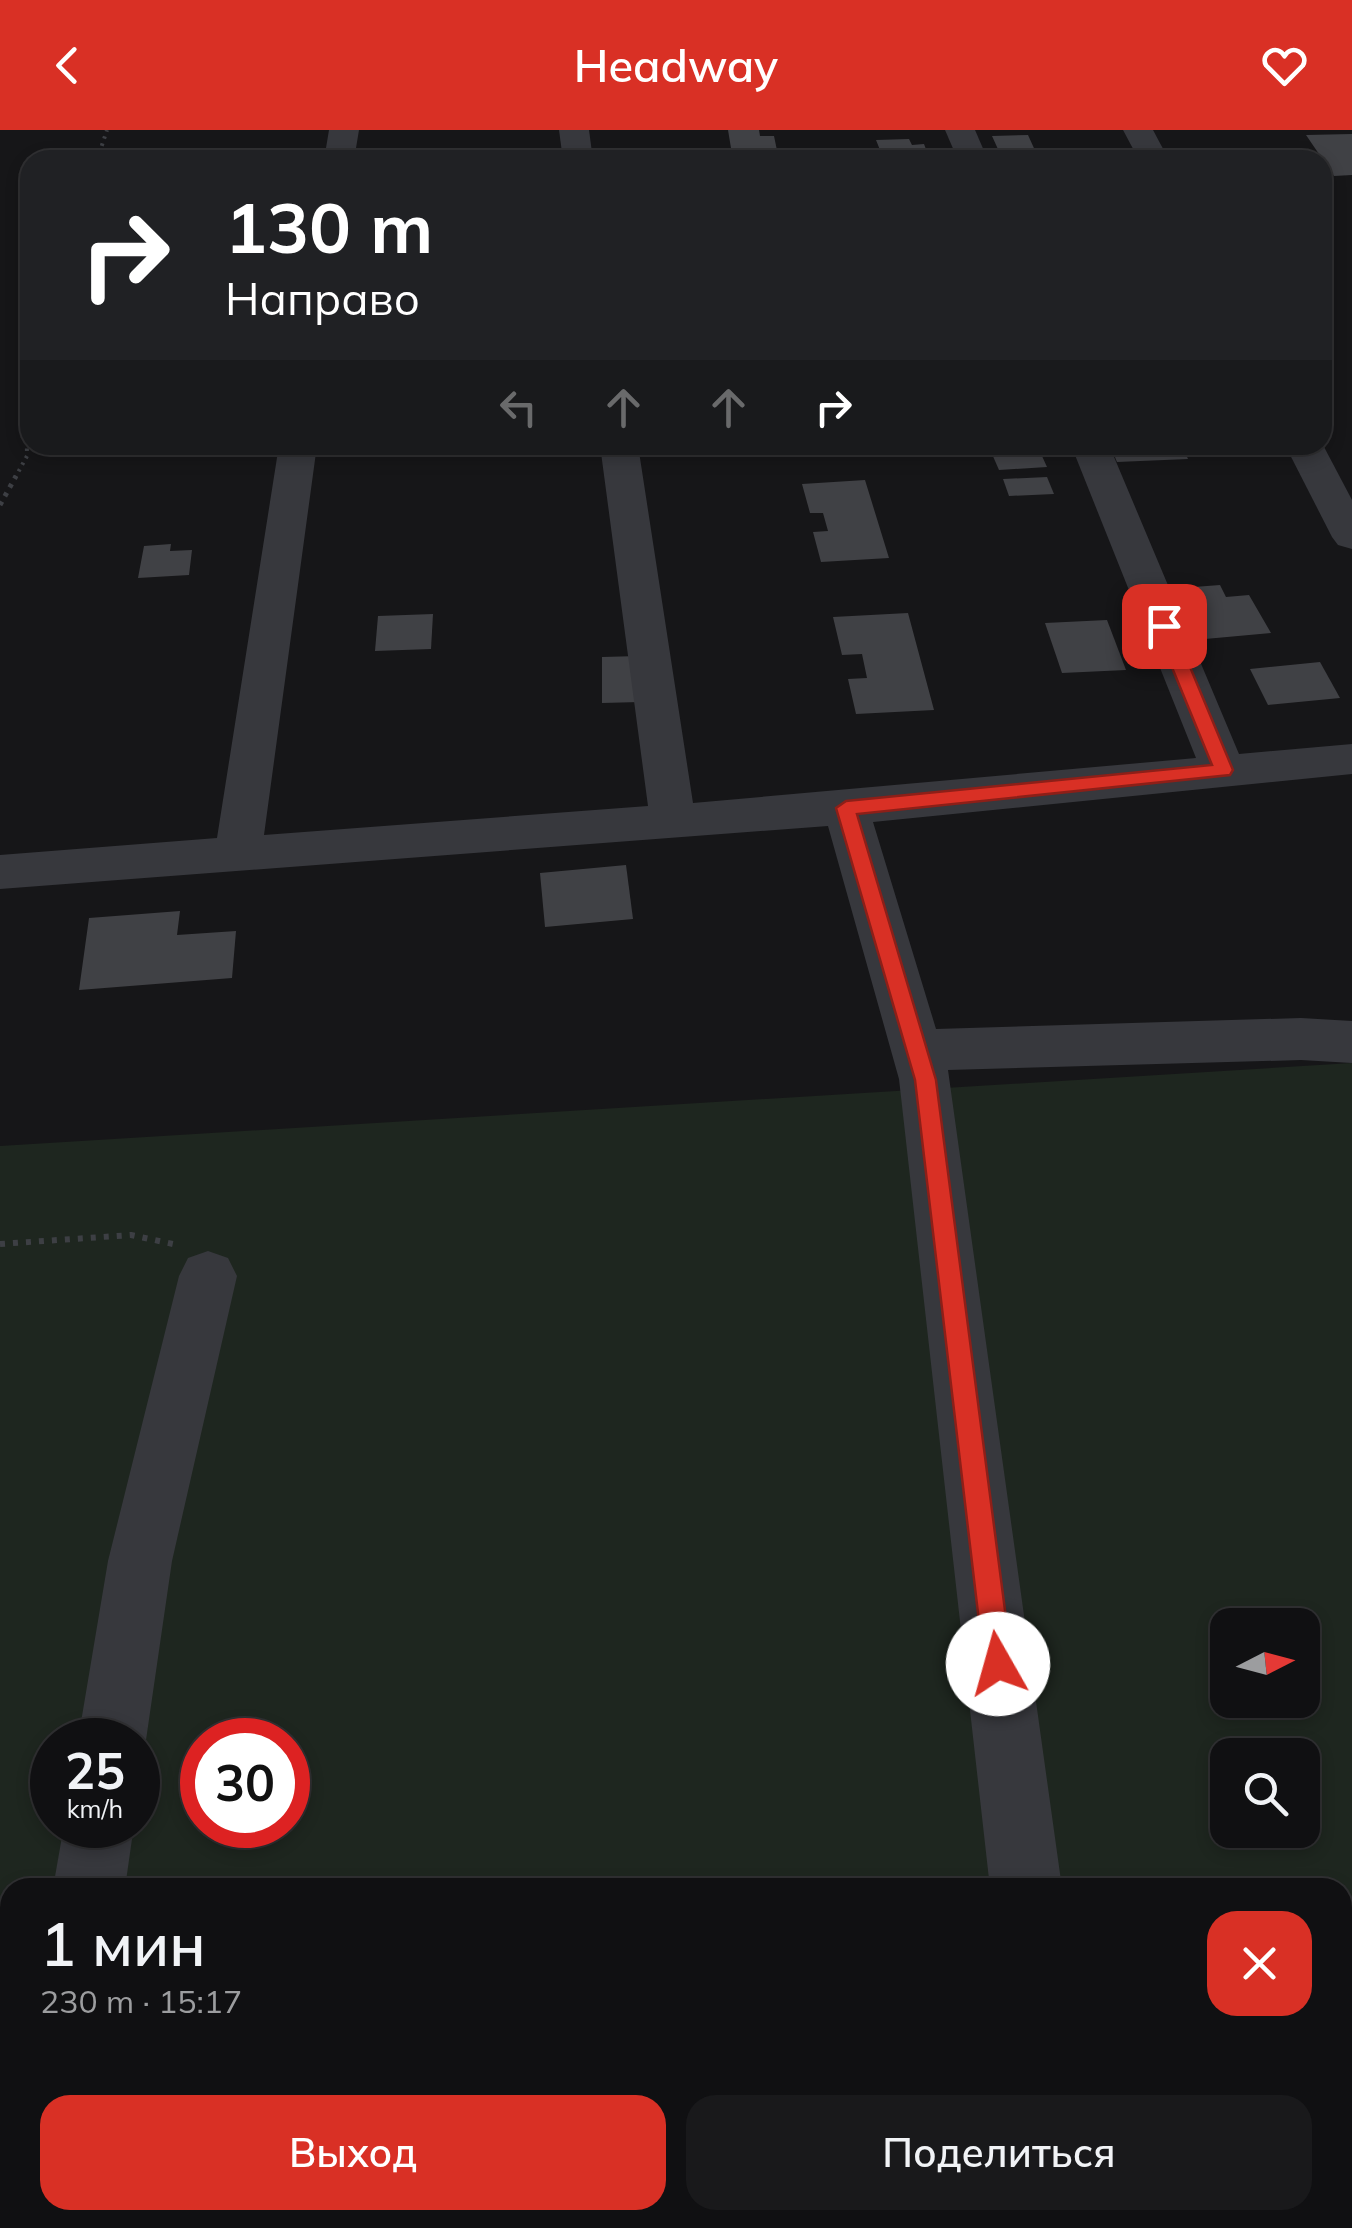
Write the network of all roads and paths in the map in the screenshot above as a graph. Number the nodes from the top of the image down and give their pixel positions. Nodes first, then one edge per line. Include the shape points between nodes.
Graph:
1 (27, 455) edge
2 (297, 455) edge
3 (620, 455) edge
4 (1094, 455) edge
5 (1309, 455) edge
6 (0, 505) edge
7 (1352, 537) edge
8 (1352, 759) edge
9 (1224, 770) junction
10 (846, 808) junction
11 (673, 820) junction
12 (238, 856) junction
13 (0, 872) edge
14 (1352, 1042) edge
15 (916, 1050) junction
16 (0, 1244) edge
17 (208, 1276) joint
18 (115, 1718) edge
19 (95, 1848) edge
20 (91, 1878) edge
21 (1025, 1878) edge

1 - 6 path
2 - 12 street
3 - 11 street
4 - 9 street
5 - 7 street
8 - 9 street
9 - 10 street
10 - 11 street
10 - 15 street
11 - 12 street
12 - 13 street
14 - 15 street
15 - 21 street via 926,1080
16 - 17 path via 130,1235 189,1247
17 - 18 street via 140,1561
19 - 20 street

